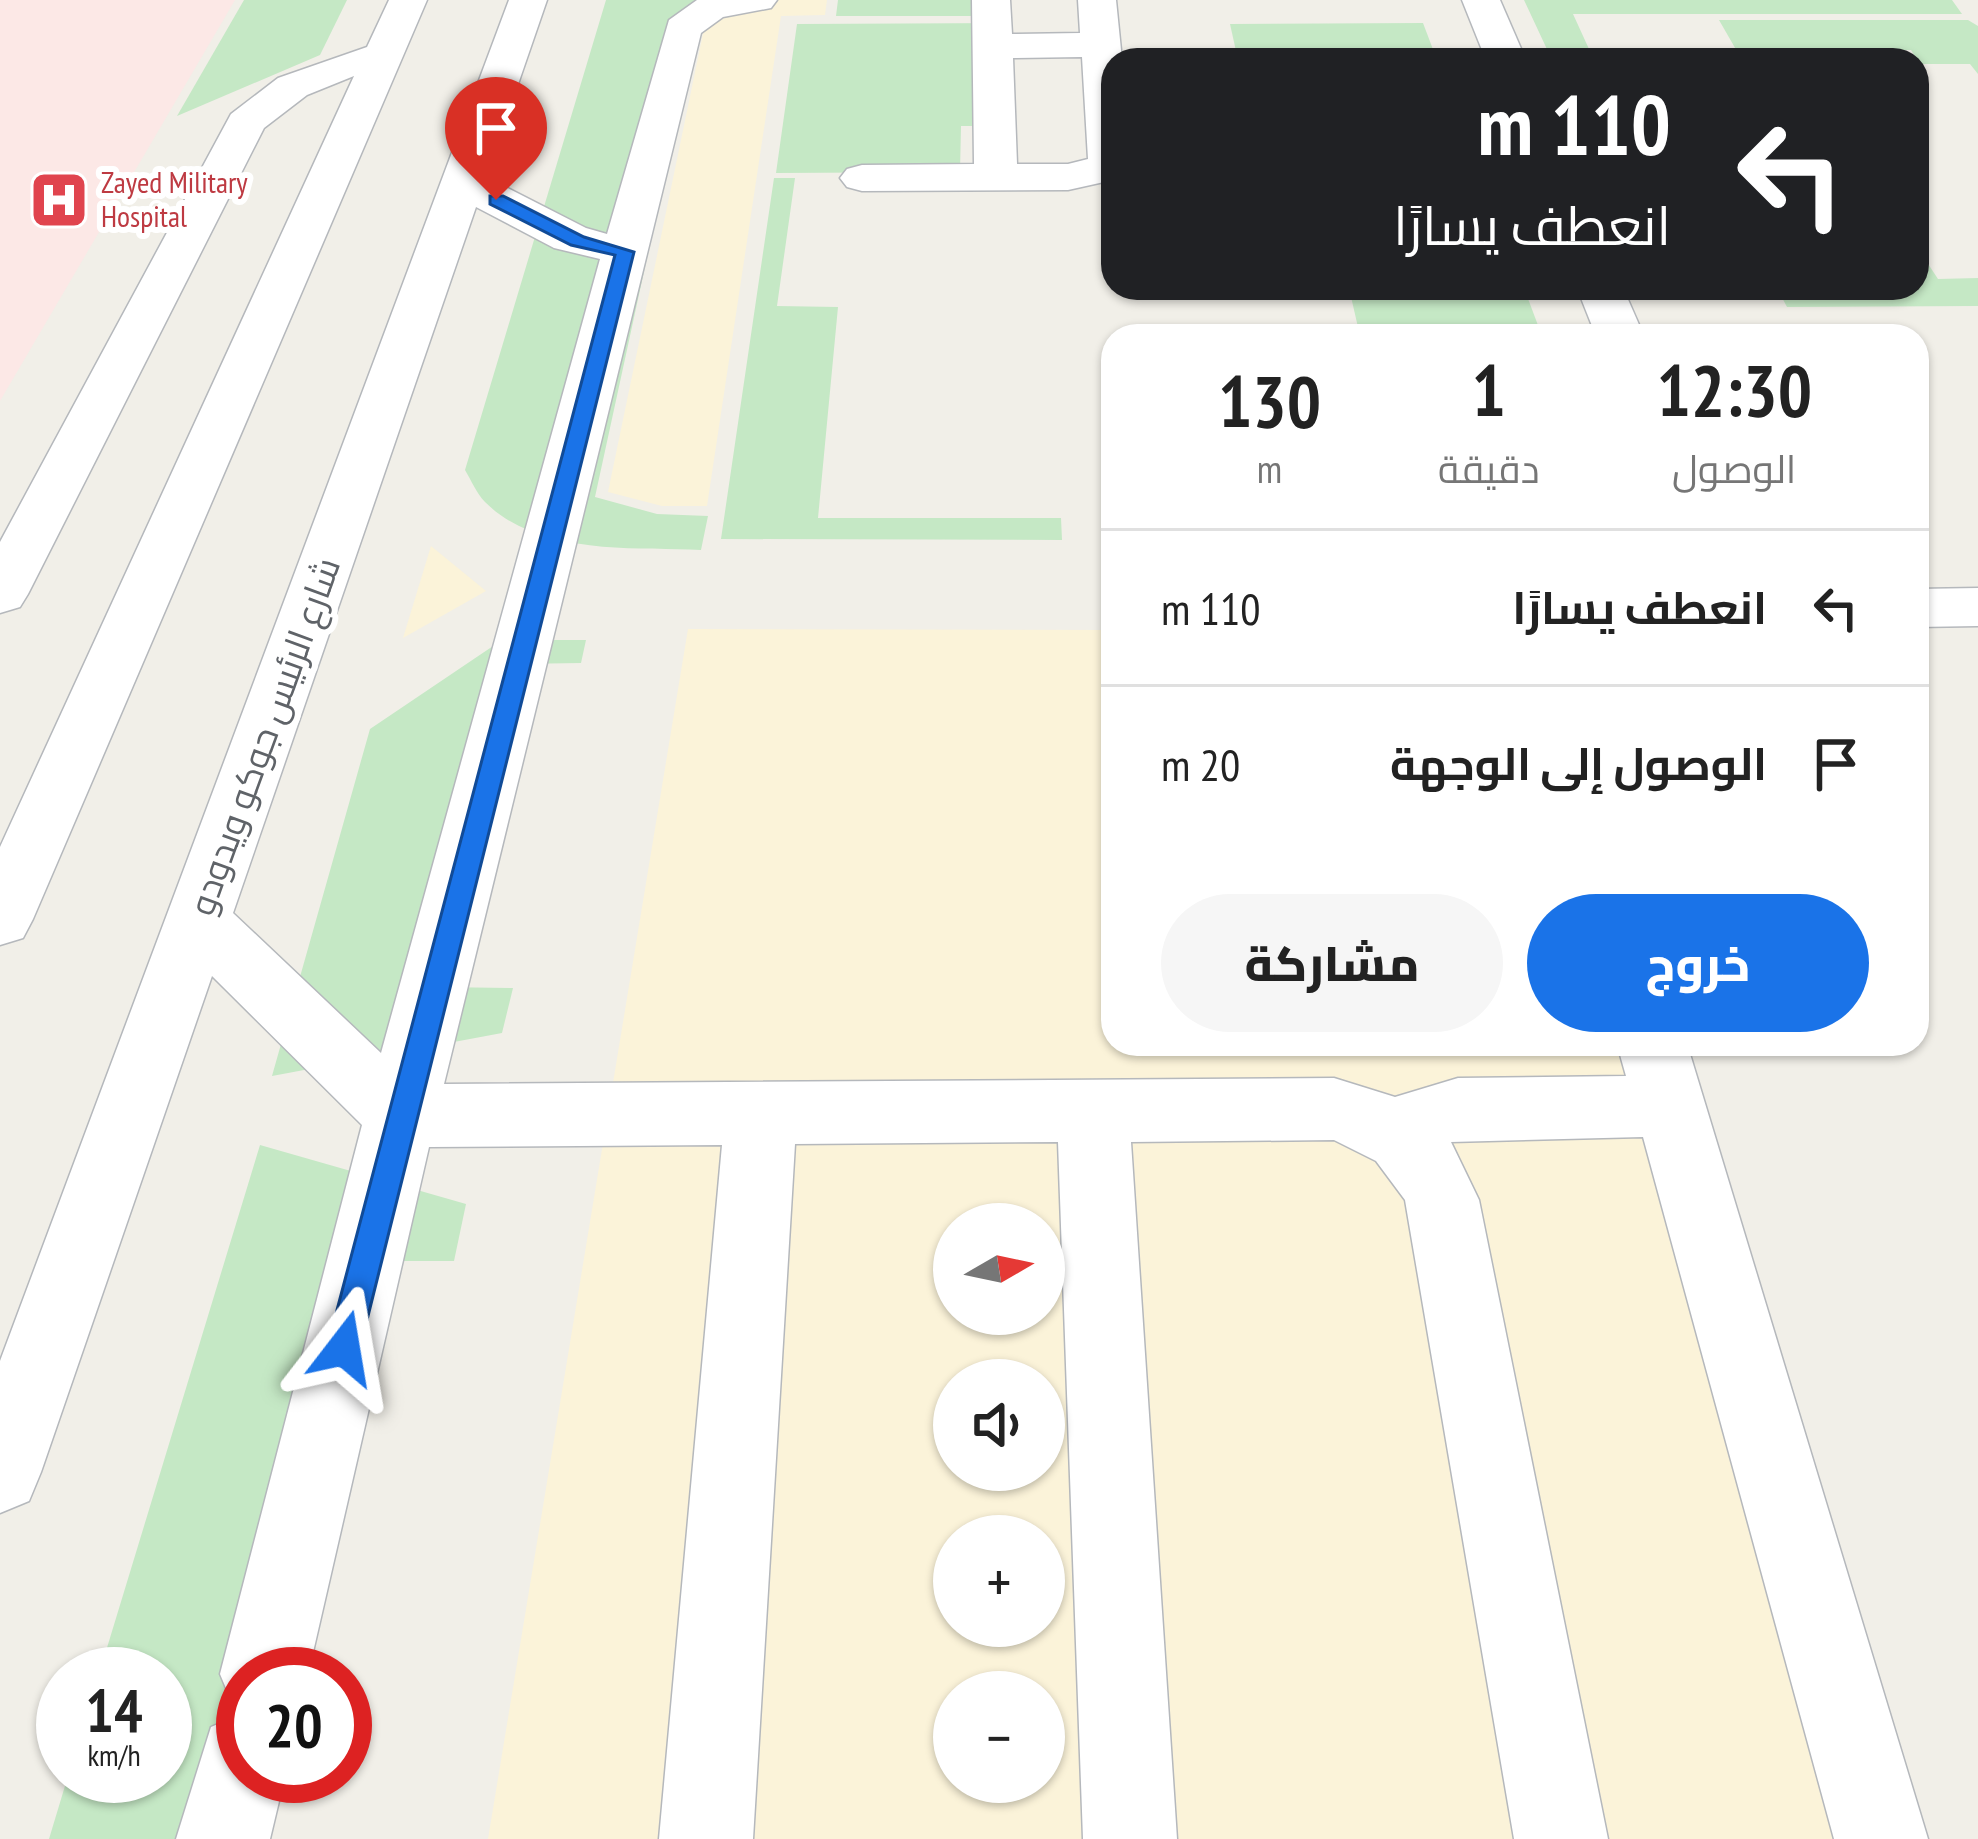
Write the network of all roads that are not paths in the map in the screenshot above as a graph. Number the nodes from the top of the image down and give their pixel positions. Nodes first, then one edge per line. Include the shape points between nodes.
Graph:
1 (408, 0) edge
2 (527, 0) edge
3 (758, 0) edge
4 (991, 0) edge
5 (1097, 0) edge
6 (1481, 0) edge
7 (1102, 45) junction
8 (992, 46) junction
9 (1102, 48) edge
10 (1501, 48) edge
11 (386, 54) junction
12 (1101, 169) edge
13 (996, 177) junction
14 (862, 178) dead end
15 (464, 183) junction
16 (625, 252) junction
17 (0, 594) edge
18 (1978, 607) edge
19 (1929, 608) edge
20 (0, 919) edge
21 (197, 920) junction
22 (1660, 1075) edge
23 (1093, 1111) junction
24 (761, 1114) junction
25 (400, 1116) junction
26 (1402, 1136) junction
27 (0, 1472) edge
28 (271, 1647) edge
29 (232, 1803) edge
30 (223, 1839) edge
31 (706, 1839) edge
32 (1130, 1839) edge
33 (1561, 1839) edge
34 (1881, 1839) edge

1 - 11 street
2 - 15 street, شارع الرئيس جوكو ويدودو
3 - 16 street via 712,7 683,28
4 - 8 street
5 - 7 street
6 - 10 street
7 - 8 street
7 - 9 street
8 - 13 street
11 - 17 street via 286,87 246,123
11 - 20 street
12 - 13 street
13 - 14 street
15 - 16 street via 570,238
15 - 21 street, شارع الرئيس جوكو ويدودو
16 - 25 street
18 - 19 street
21 - 25 street
21 - 27 street, شارع الرئيس جوكو ويدودو
22 - 26 street via 1458,1109 1417,1121
22 - 34 street
23 - 24 street
23 - 26 street via 1334,1109
23 - 32 street
24 - 25 street
24 - 31 street
25 - 28 street
26 - 33 street via 1442,1200
29 - 30 street

